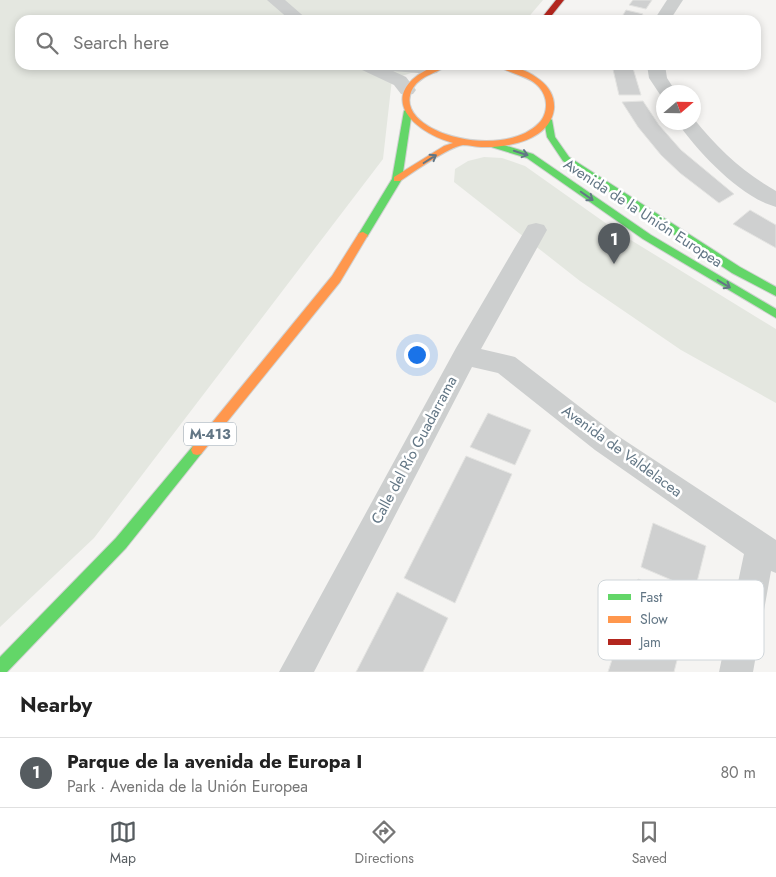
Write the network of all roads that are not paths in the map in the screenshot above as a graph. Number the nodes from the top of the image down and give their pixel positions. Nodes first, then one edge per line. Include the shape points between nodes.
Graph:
1 (274, 0) edge
2 (560, 0) edge
3 (675, 0) edge
4 (294, 15) edge
5 (548, 15) edge
6 (665, 15) edge
7 (377, 70) edge
8 (432, 70) edge
9 (514, 70) edge
10 (657, 70) edge
11 (542, 72) dead end
12 (662, 85) edge
13 (544, 87) junction
14 (407, 90) junction
15 (408, 111) junction
16 (548, 120) junction
17 (692, 130) edge
18 (464, 142) junction
19 (491, 144) junction
20 (397, 180) junction
21 (776, 200) edge
22 (536, 230) dead end
23 (776, 292) edge
24 (776, 314) edge
25 (465, 355) junction
26 (768, 554) edge
27 (761, 580) edge
28 (0, 668) edge
29 (296, 672) edge

1 - 4 street
2 - 5 main road
3 - 6 street
7 - 14 street via 400,81
8 - 14 main road via 416,78
9 - 13 main road via 530,76
10 - 12 street
11 - 13 main road, Avenida de la Unión Europea
13 - 16 main road, Avenida de la Unión Europea via 552,109
14 - 15 main road, M-413 via 405,101
15 - 18 main road, M-413 via 420,125 439,136
15 - 20 main road, M-413
16 - 19 main road, M-413 via 516,140
16 - 23 main road, Avenida de la Unión Europea via 551,137 566,159 736,270
17 - 21 street via 731,168
18 - 19 main road, M-413
20 -> 18 main road, M-413 via 447,148
19 -> 24 main road, Avenida de la Unión Europea via 530,156 647,237
20 - 28 main road, M-413 via 336,279 122,543
22 - 25 street, Calle del Río Guadarrama
25 - 26 street, Avenida de Valdelacea via 506,364 605,442
25 - 29 street, Calle del Río Guadarrama
26 - 27 street

